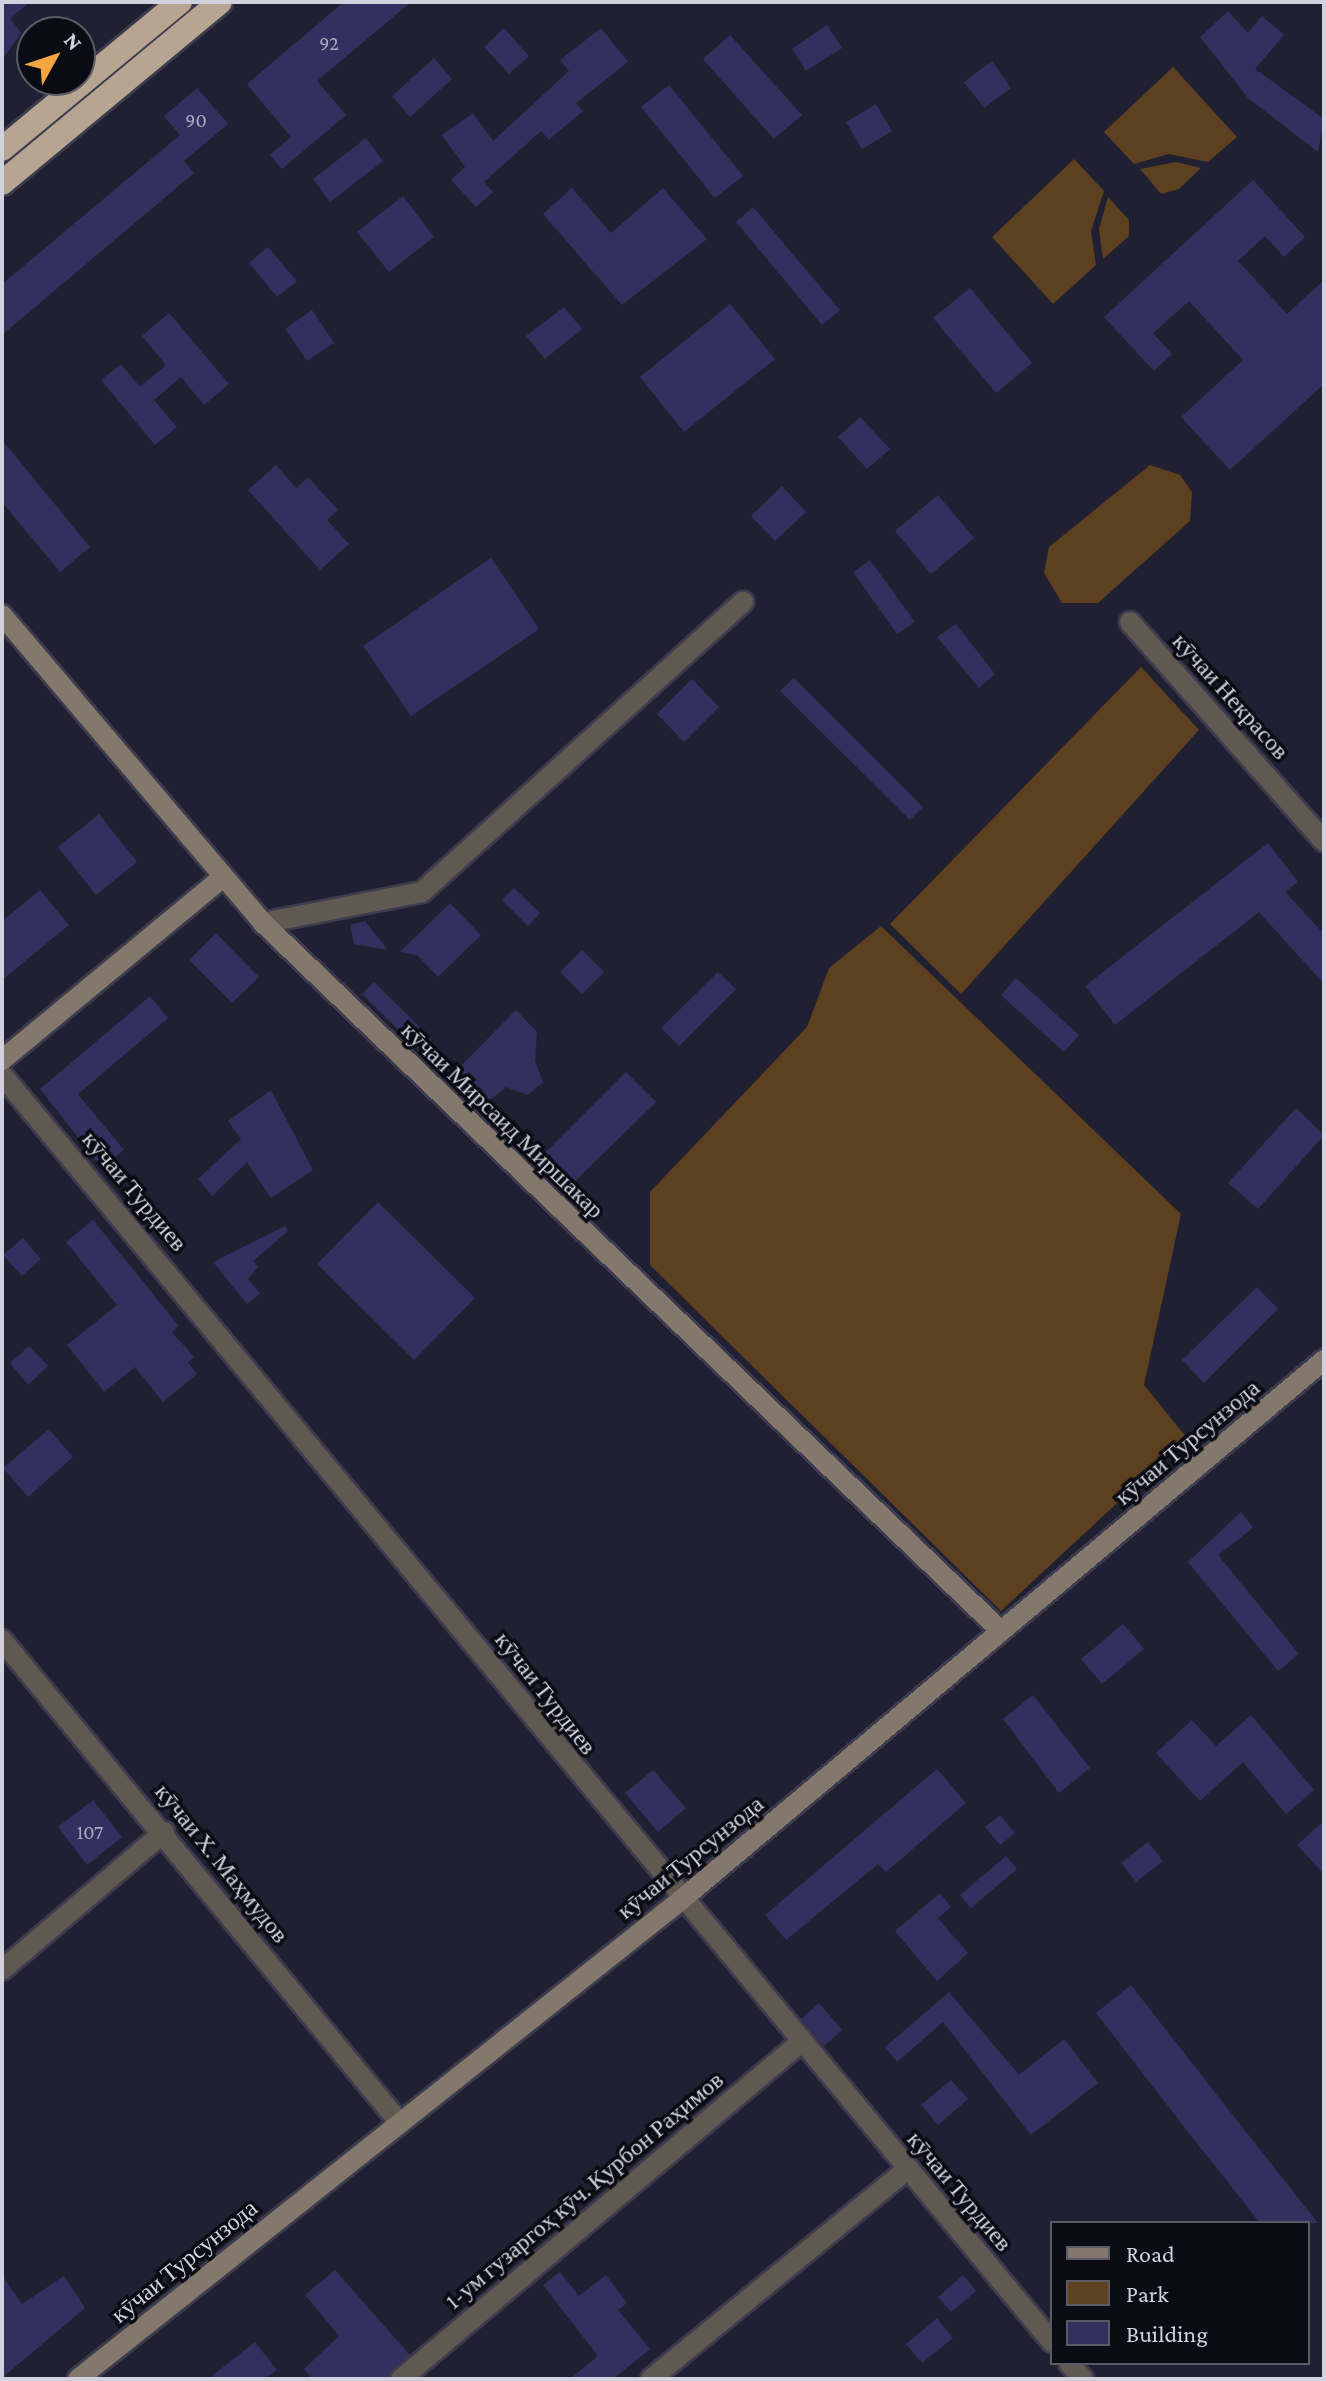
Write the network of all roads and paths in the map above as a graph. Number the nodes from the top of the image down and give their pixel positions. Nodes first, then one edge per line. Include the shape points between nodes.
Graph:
1 (220, 2) edge
2 (174, 7) edge
3 (184, 32) junction
4 (2, 149) edge
5 (2, 183) edge
6 (743, 602) dead end
7 (2, 615) edge
8 (1130, 622) dead end
9 (1324, 841) edge
10 (223, 877) junction
11 (263, 923) junction
12 (2, 1060) edge
13 (2, 1075) edge
14 (1324, 1360) edge
15 (1001, 1631) junction
16 (2, 1640) edge
17 (164, 1832) junction
18 (681, 1900) junction
19 (2, 1970) edge
20 (801, 2042) junction
21 (399, 2122) junction
22 (908, 2169) junction
23 (1050, 2340) edge
24 (78, 2379) edge
25 (401, 2379) edge
26 (651, 2379) edge

1 - 3 highway
2 - 3 highway
2 - 4 highway
3 - 5 highway
6 - 11 street via 422,892
7 - 10 street, кӯчаи Мирсаид Миршакар
8 - 9 street, кӯчаи Некрасов
10 - 11 street, кӯчаи Мирсаид Миршакар
10 - 12 street
11 - 15 street, кӯчаи Мирсаид Миршакар
13 - 18 street, кӯчаи Турдиев via 353,1491
14 - 15 street, кӯчаи Турсунзода
15 - 18 street, кӯчаи Турсунзода
16 - 17 street, кӯчаи Х. Маҳмудов
17 - 19 street
17 - 21 street, кӯчаи Х. Маҳмудов
18 - 20 street, кӯчаи Турдиев
18 - 21 street, кӯчаи Турсунзода
20 - 22 street, кӯчаи Турдиев
20 - 25 street, 1-ум гузаргоҳ кӯч. Қурбон Раҳимов
21 - 24 street, кӯчаи Турсунзода
22 - 23 street, кӯчаи Турдиев
22 - 26 street

